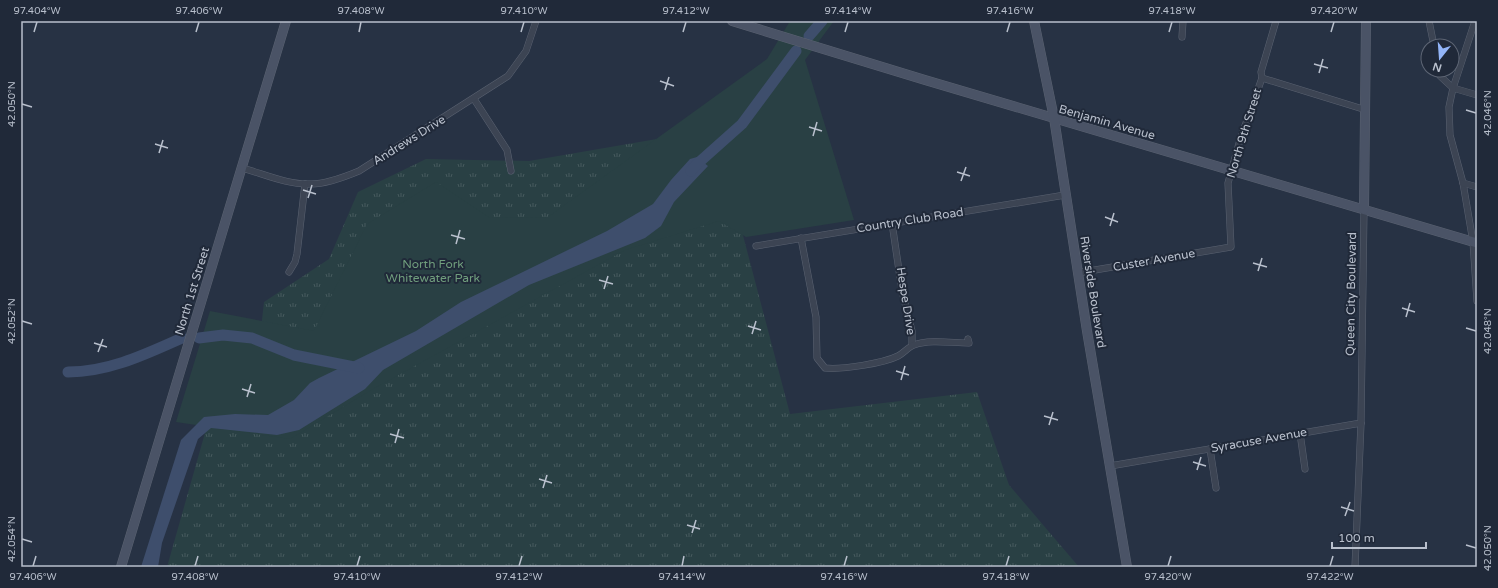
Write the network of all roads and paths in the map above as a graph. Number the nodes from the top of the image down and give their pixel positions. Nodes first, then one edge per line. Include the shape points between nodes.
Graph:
1 (286, 21) edge
2 (536, 21) edge
3 (732, 21) edge
4 (1034, 21) edge
5 (1183, 21) edge
6 (1276, 21) edge
7 (1366, 21) edge
8 (1429, 21) edge
9 (1475, 21) edge
10 (1182, 37) dead end
11 (1432, 38) edge
12 (1262, 78) junction
13 (1442, 78) edge
14 (1453, 88) junction
15 (1477, 94) edge
16 (474, 99) junction
17 (1366, 110) junction
18 (1054, 118) junction
19 (242, 168) junction
20 (512, 171) dead end
21 (1232, 171) junction
22 (1463, 183) junction
23 (305, 184) junction
24 (1477, 187) edge
25 (1065, 195) junction
26 (1364, 209) junction
27 (892, 223) junction
28 (801, 238) junction
29 (1475, 242) edge
30 (756, 246) dead end
31 (1231, 247) joint
32 (288, 272) dead end
33 (1077, 273) junction
34 (1477, 301) edge
35 (968, 339) dead end
36 (912, 345) junction
37 (1361, 423) junction
38 (1300, 433) junction
39 (1210, 449) junction
40 (1110, 466) junction
41 (1305, 469) dead end
42 (1216, 488) dead end
43 (121, 567) edge
44 (1126, 567) edge
45 (1355, 567) edge

1 - 19 main road, North 1st Street
2 - 16 street, Andrews Drive via 526,51 512,71
3 - 18 main road, Benjamin Avenue
4 - 18 main road, Riverside Boulevard
5 - 10 street
6 - 12 street, North 9th Street via 1261,72
7 - 17 main road, Queen City Boulevard
8 - 11 street
9 - 14 street
12 - 17 street
12 - 21 street, North 9th Street
13 - 14 street
14 - 15 street
14 - 22 street via 1449,107 1450,135
16 - 20 street via 507,150
16 - 23 street, Andrews Drive via 359,171 342,178
17 - 26 main road, Queen City Boulevard
18 - 21 main road, Benjamin Avenue
18 - 25 main road, Riverside Boulevard
19 - 23 street, Andrews Drive
19 - 43 main road, North 1st Street
21 - 26 main road, Benjamin Avenue
21 - 31 street, North 9th Street via 1228,183
22 - 24 street
22 - 29 street
23 - 32 street via 297,254
25 - 27 street, Country Club Road
25 - 33 main road, Riverside Boulevard
26 - 29 main road, Benjamin Avenue
26 - 37 street, Queen City Boulevard
27 - 28 street, Country Club Road
27 - 36 street, Hespe Drive via 902,291 912,330
28 - 30 street, Country Club Road
28 - 36 street, Hespe Drive via 816,317 817,358 823,366 837,370 853,368 898,356
29 - 34 street
31 - 33 street, Custer Avenue
33 - 40 main road, Riverside Boulevard
35 - 36 street via 969,343 925,342
37 - 38 street, Syracuse Avenue
37 - 45 street, Queen City Boulevard
38 - 39 street, Syracuse Avenue
38 - 41 street
39 - 40 street, Syracuse Avenue
39 - 42 street
40 - 44 main road, Riverside Boulevard

